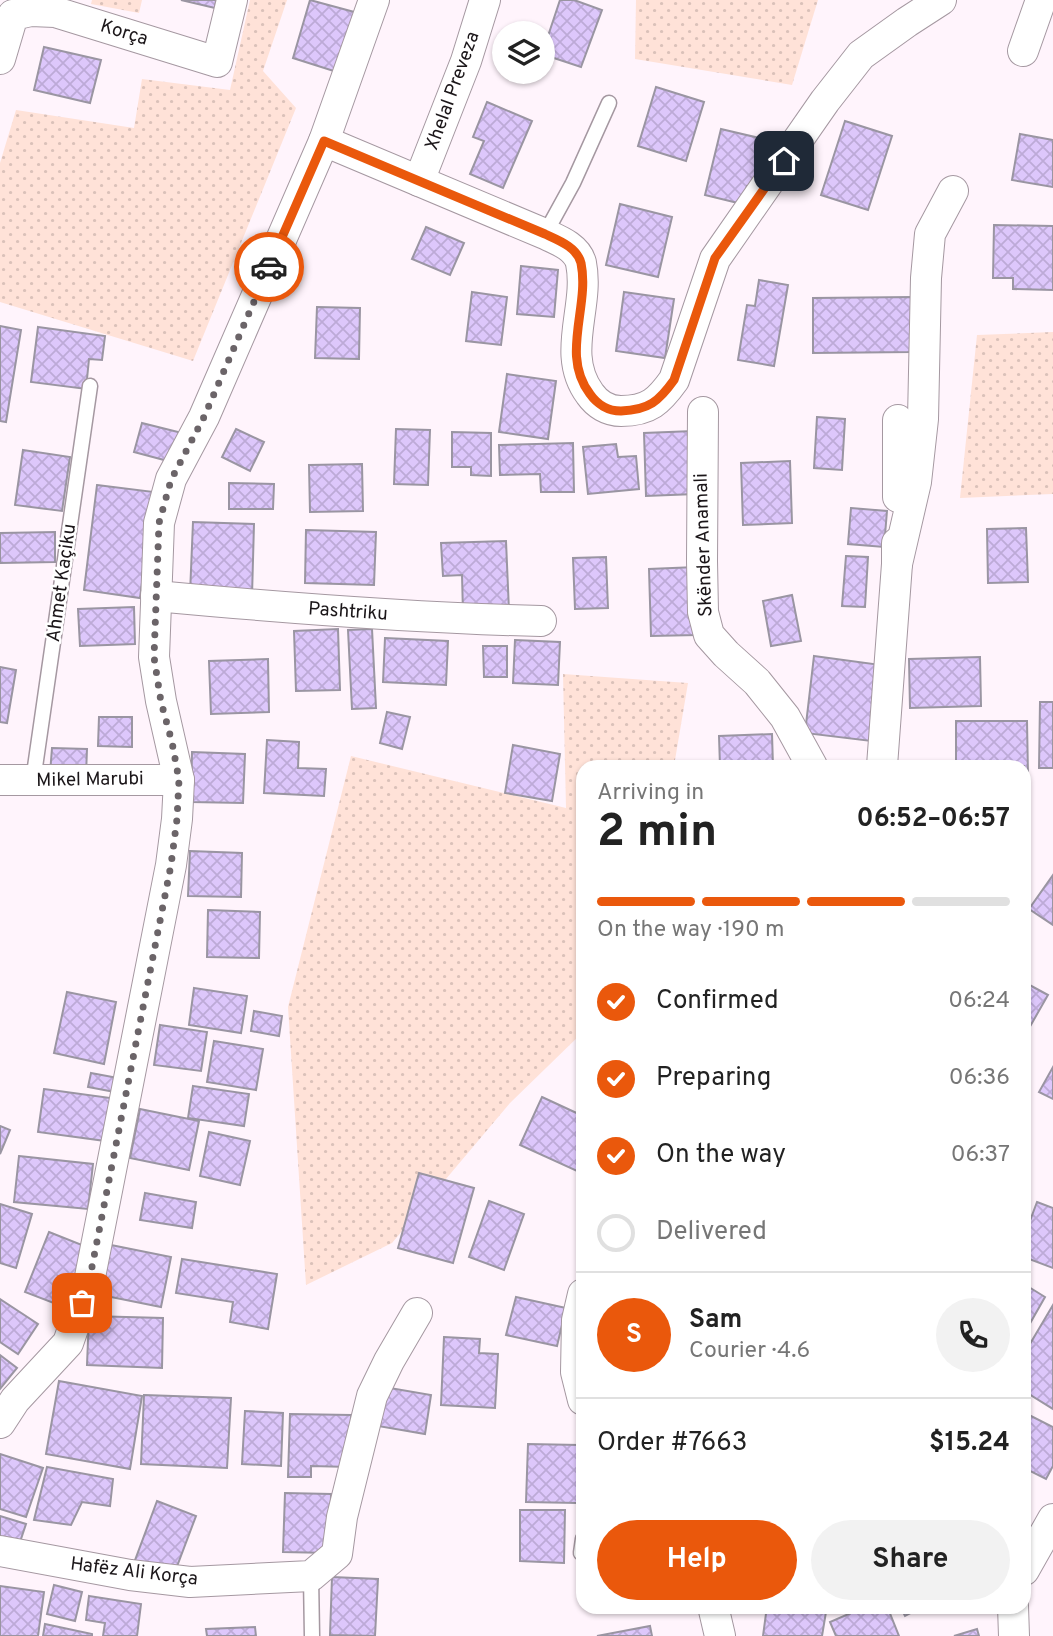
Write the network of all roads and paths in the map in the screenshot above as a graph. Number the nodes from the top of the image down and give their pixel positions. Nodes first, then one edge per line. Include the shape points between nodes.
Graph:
1 (232, 0) edge
2 (374, 0) edge
3 (485, 0) edge
4 (941, 0) edge
5 (1041, 0) edge
6 (1023, 51) dead end
7 (0, 59) edge
8 (609, 103) dead end
9 (324, 141) junction
10 (419, 181) junction
11 (953, 191) dead end
12 (545, 234) junction
13 (90, 386) dead end
14 (702, 412) dead end
15 (898, 420) dead end
16 (897, 564) junction
17 (156, 596) junction
18 (541, 621) dead end
19 (809, 760) edge
20 (882, 760) edge
21 (0, 780) edge
22 (179, 780) junction
23 (33, 781) junction
24 (417, 1314) dead end
25 (0, 1423) edge
26 (1053, 1519) edge
27 (0, 1550) edge
28 (1031, 1558) edge
29 (311, 1576) junction
30 (715, 1614) edge
31 (1013, 1614) edge
32 (312, 1636) edge
33 (720, 1636) edge
34 (1014, 1636) edge

1 - 7 street, Korça via 217,62 55,12 31,11 13,15
2 - 9 street
3 - 10 street, Xhelal Preveza
4 - 12 street via 861,55 825,101 715,258 674,380 662,397 642,409 618,411 597,404 581,383 575,354 580,261 568,245
5 - 6 street
8 - 12 lane
9 - 10 street
9 - 17 street via 204,417 171,480 159,523
10 - 12 street
11 - 16 street via 930,234 923,419 916,482
13 - 23 lane, Ahmet Kaçiku
14 - 19 street, Skënder Anamali via 702,587 709,635 785,717
15 - 16 street
16 - 20 street
17 - 18 street, Pashtriku via 373,614
17 - 22 street via 154,657
21 - 23 street, Mikel Marubi
22 - 23 street, Mikel Marubi
22 - 25 street via 171,865 89,1282 68,1343
24 - 29 street via 372,1396 337,1554
26 - 28 street
27 - 29 street, Hafëz Ali Korça via 190,1582
29 - 32 lane
30 - 33 street
31 - 34 street

